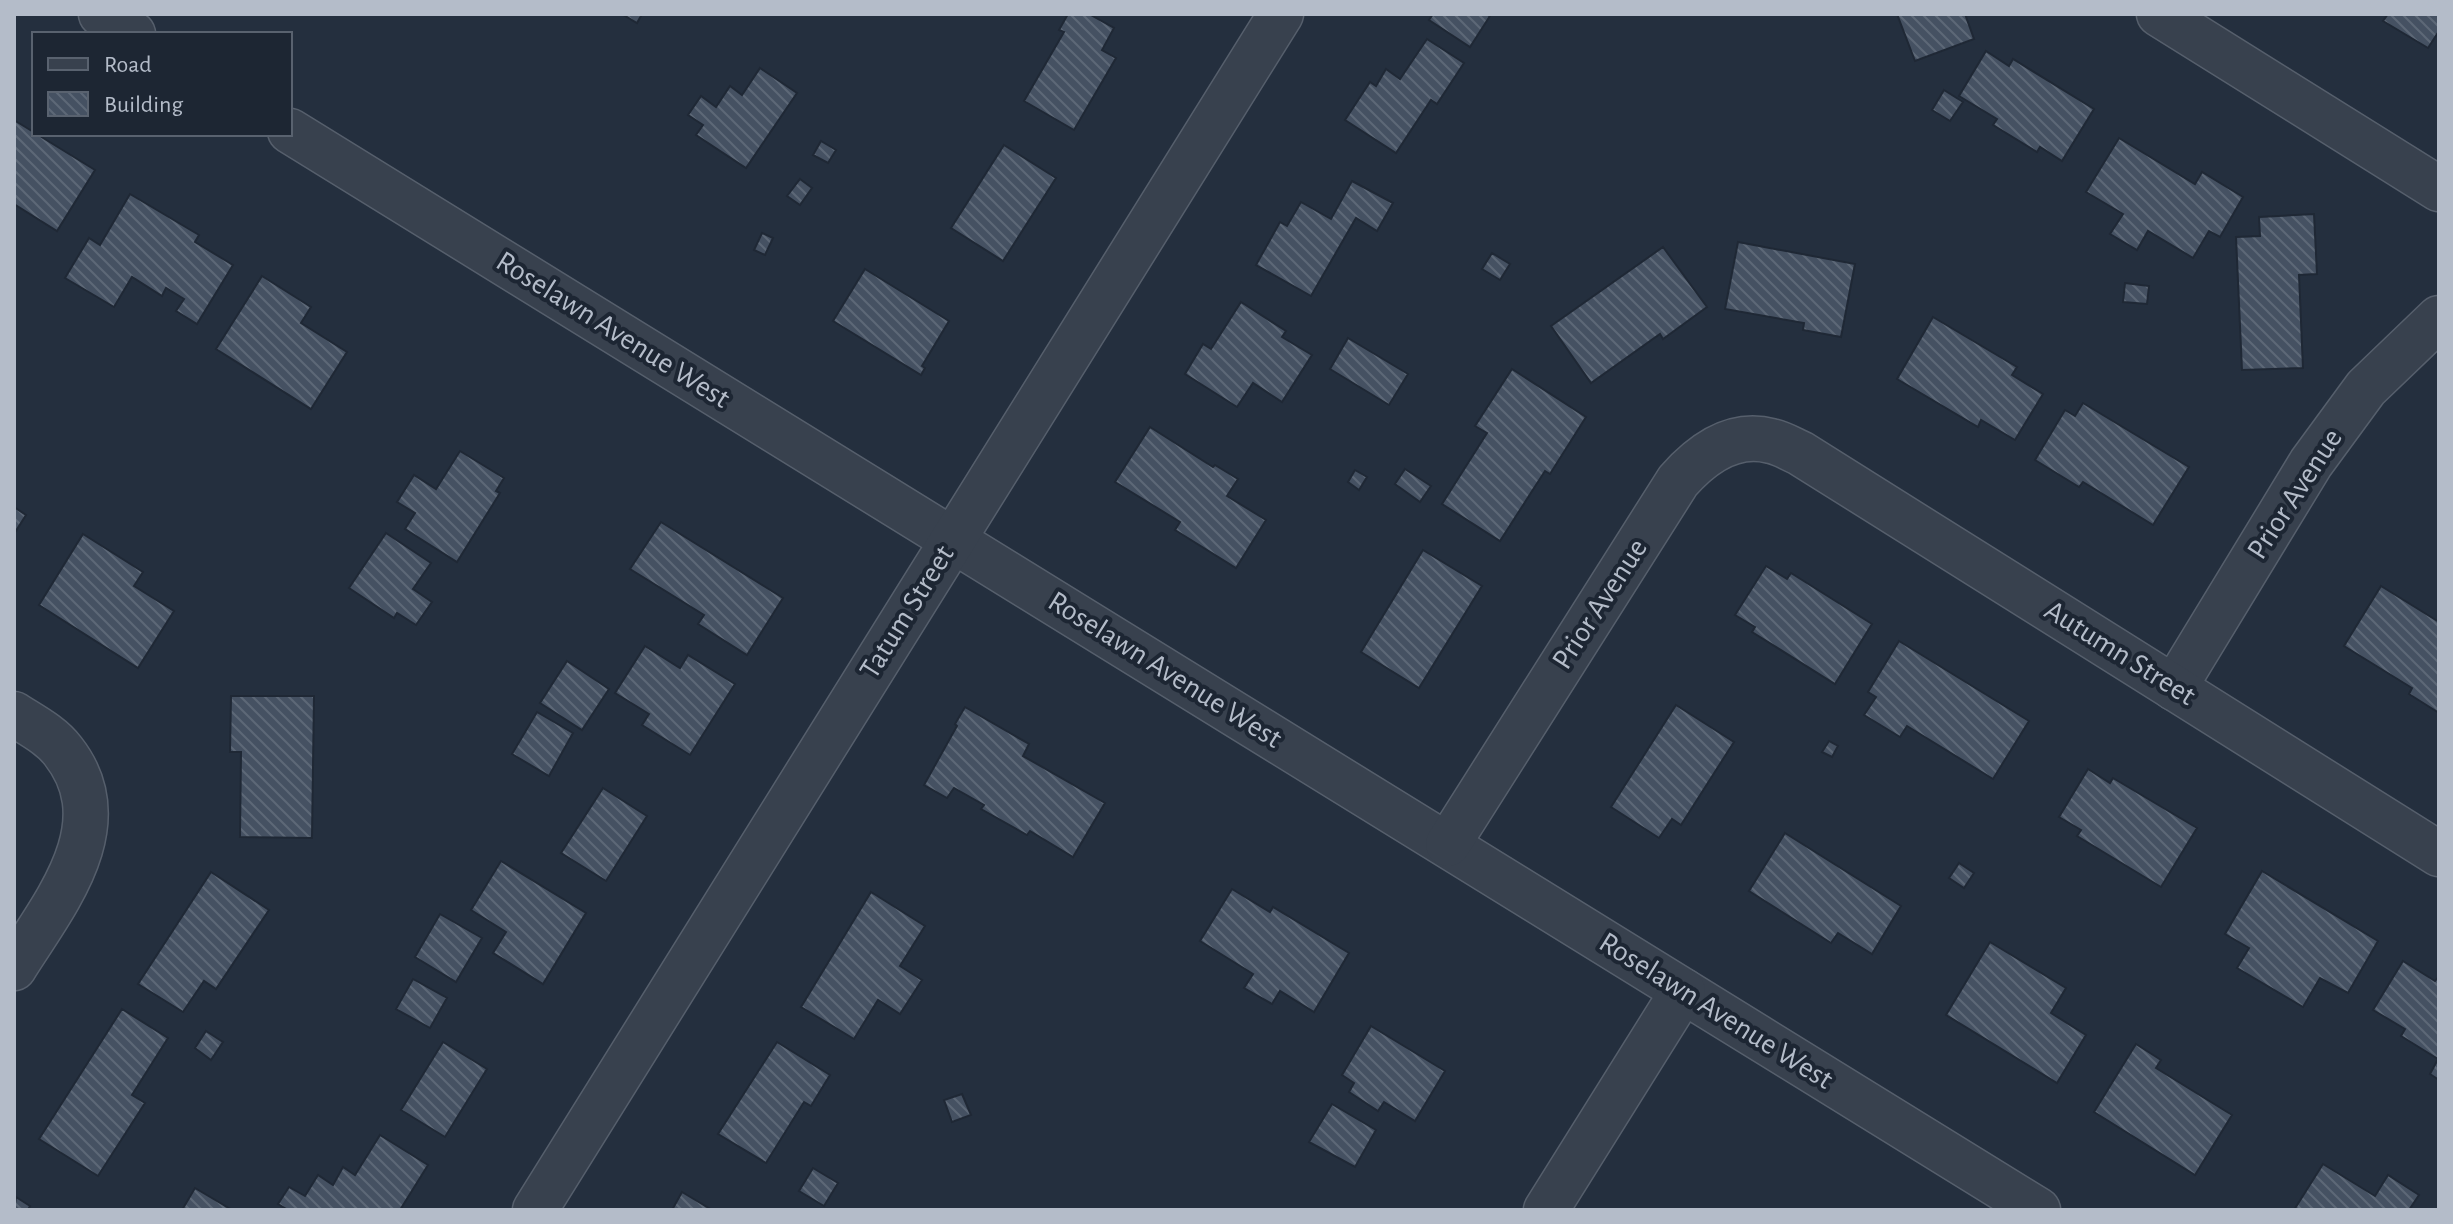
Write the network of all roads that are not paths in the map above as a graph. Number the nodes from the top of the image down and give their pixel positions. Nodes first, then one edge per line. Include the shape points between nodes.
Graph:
1 (101, 14) edge
2 (1281, 14) edge
3 (2159, 14) edge
4 (130, 32) edge
5 (292, 132) edge
6 (2439, 189) edge
7 (2439, 318) edge
8 (1800, 453) joint
9 (952, 539) junction
10 (2174, 688) junction
11 (14, 714) edge
12 (1448, 844) junction
13 (2439, 854) edge
14 (14, 968) edge
15 (1683, 991) junction
16 (535, 1210) edge
17 (1546, 1210) edge
18 (2038, 1210) edge

1 - 4 street
2 - 9 street, Tatum Street
3 - 6 street
5 - 9 street, Roselawn Avenue West
7 - 10 street, Prior Avenue via 2366,388 2311,463
8 - 10 street, Autumn Street
8 - 12 street, Prior Avenue via 1756,439 1724,444 1697,459 1678,481
9 - 12 street, Roselawn Avenue West
9 - 16 street, Tatum Street
10 - 13 street, Autumn Street
11 - 14 street via 63,750 79,776 87,807 71,878
12 - 15 street, Roselawn Avenue West
15 - 17 street
15 - 18 street, Roselawn Avenue West

